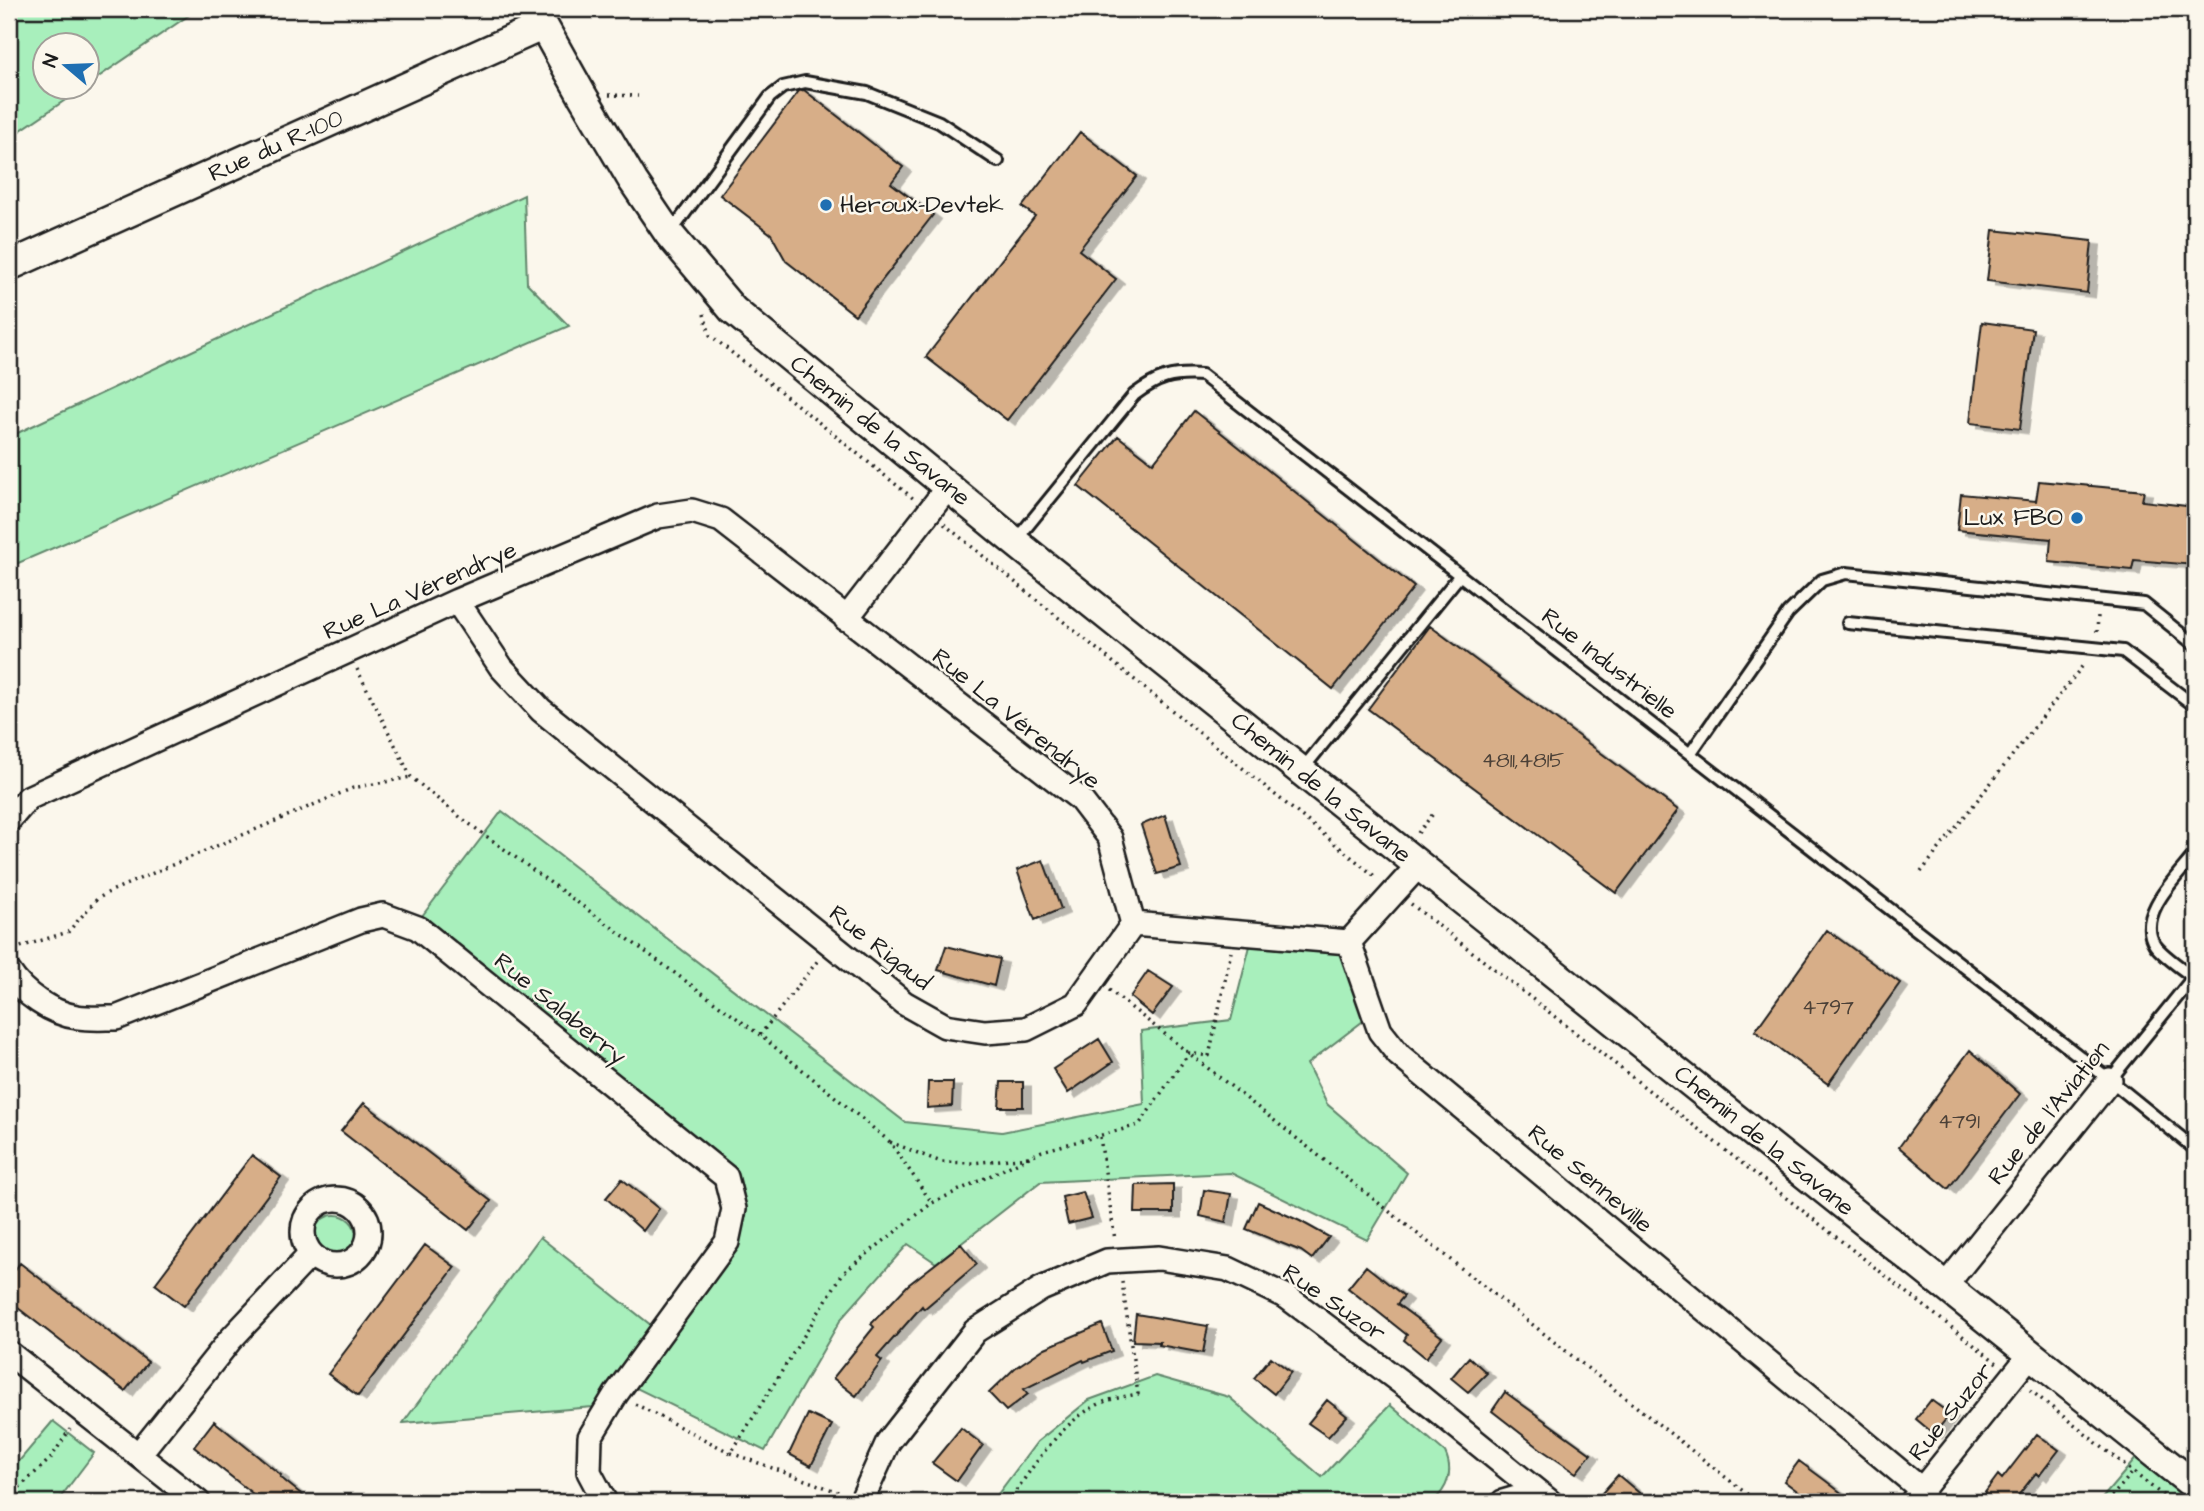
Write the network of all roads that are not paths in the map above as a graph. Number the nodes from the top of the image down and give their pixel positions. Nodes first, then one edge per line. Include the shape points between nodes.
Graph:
1 (538, 18) edge
2 (999, 161) dead end
3 (669, 234) junction
4 (9, 266) edge
5 (948, 487) junction
6 (1015, 542) junction
7 (1460, 575) junction
8 (457, 601) junction
9 (846, 619) junction
10 (1848, 622) dead end
11 (2195, 645) edge
12 (2195, 706) edge
13 (1690, 754) junction
14 (1300, 771) junction
15 (9, 820) edge
16 (1415, 853) junction
17 (2195, 855) edge
18 (1133, 924) junction
19 (1349, 942) junction
20 (9, 972) edge
21 (2194, 976) edge
22 (2110, 1080) junction
23 (2195, 1149) edge
24 (311, 1254) dead end
25 (1946, 1285) junction
26 (9, 1353) edge
27 (2031, 1354) junction
28 (139, 1454) junction
29 (2195, 1486) edge
30 (1917, 1496) edge
31 (1544, 1497) edge
32 (198, 1502) edge
33 (605, 1502) edge
34 (862, 1502) edge
35 (1503, 1502) edge

1 - 3 street, Chemin de la Savane
1 - 4 street, Rue du R-100
2 - 3 lane via 939,122 867,93 806,82 783,87 770,97
3 - 5 street, Chemin de la Savane via 733,310
5 - 6 street, Chemin de la Savane
5 - 9 street
6 - 7 lane, Rue Industrielle via 1134,395 1172,374 1202,375
6 - 14 street, Chemin de la Savane
7 - 13 lane, Rue Industrielle
7 - 14 lane
8 - 9 street, Rue La Vérendrye via 658,516 692,511 721,520
8 - 15 street, Rue La Vérendrye via 28,798
8 - 18 street, Rue Rigaud via 501,667 541,709 904,1003 945,1026 985,1032 1026,1028 1076,1004
9 - 18 street, Rue La Vérendrye via 1080,799 1110,838
10 - 12 lane via 2123,651
11 - 13 lane via 2144,604 1846,573 1822,580 1788,613
13 - 22 lane, Rue Industrielle
14 - 16 street, Chemin de la Savane
16 - 19 street
16 - 25 street, Chemin de la Savane
17 - 21 lane via 2156,903 2151,919 2155,945
18 - 19 street
19 - 30 street, Rue Senneville via 1380,1031 1399,1055
20 - 33 street, Rue Salaberry via 16,985 44,1006 76,1017 116,1018 383,915 418,928 726,1177 734,1209 727,1242 590,1437 589,1472
21 - 22 lane, Rue de l'Aviation
22 - 23 lane, Rue Industrielle
22 - 25 street, Rue de l'Aviation
24 - 28 street via 230,1340
25 - 27 street, Chemin de la Savane
26 - 28 street
27 - 29 street, Chemin de la Savane
27 - 30 street, Rue Suzor
28 - 32 street
31 - 34 street, Rue Suzor via 1287,1297 1228,1269 1158,1258 1107,1261 1041,1289 975,1331 888,1442
31 - 35 street

